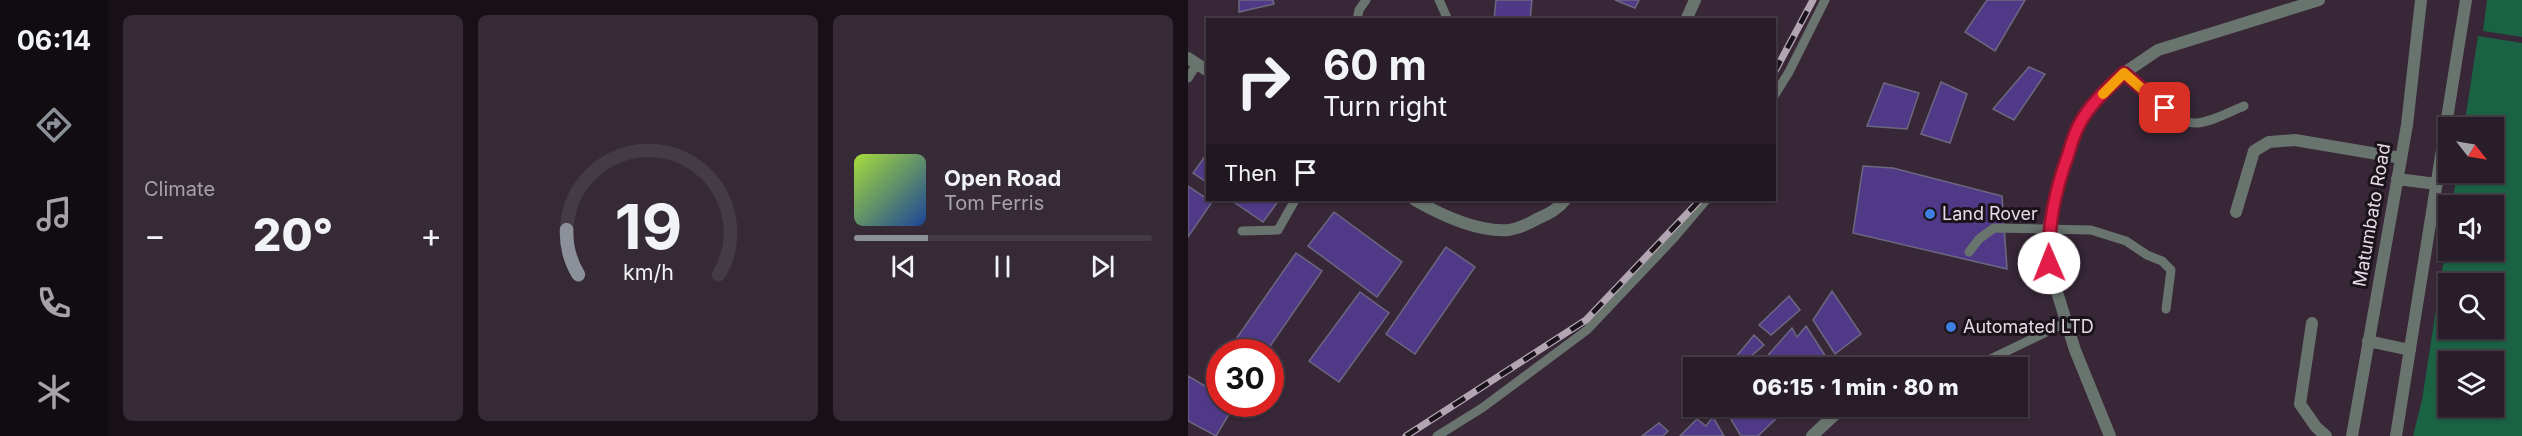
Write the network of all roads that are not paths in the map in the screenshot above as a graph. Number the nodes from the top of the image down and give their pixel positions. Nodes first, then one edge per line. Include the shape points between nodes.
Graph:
1 (1366, 0) edge
2 (1439, 0) edge
3 (1695, 0) edge
4 (1825, 0) edge
5 (2319, 0) edge
6 (2421, 0) edge
7 (2466, 0) edge
8 (1357, 18) edge
9 (1447, 18) edge
10 (1687, 18) edge
11 (1197, 64) edge
12 (2124, 73) junction
13 (1188, 78) edge
14 (1776, 93) edge
15 (2244, 106) dead end
16 (2401, 158) junction
17 (2397, 180) junction
18 (2437, 184) junction
19 (1294, 201) edge
20 (1417, 201) edge
21 (1564, 201) edge
22 (1705, 201) edge
23 (2236, 212) dead end
24 (2048, 230) junction
25 (1242, 231) dead end
26 (1970, 252) dead end
27 (2166, 309) dead end
28 (2067, 322) junction
29 (2312, 323) dead end
30 (2368, 340) junction
31 (2410, 350) junction
32 (1995, 357) edge
33 (1832, 417) edge
34 (1437, 436) edge
35 (1812, 436) edge
36 (2110, 436) edge
37 (2326, 436) edge
38 (2352, 436) edge
39 (2396, 436) edge

1 - 8 lane
2 - 9 lane
3 - 10 street
4 - 14 lane
5 - 12 street via 2158,50
6 - 16 street, Matumbato Road
7 - 18 street
11 - 13 lane
12 - 15 lane via 2155,101 2187,122 2211,119
12 - 24 street via 2079,124 2057,186
16 - 17 street, Matumbato Road
16 - 23 street via 2295,140 2269,142 2254,151
17 - 18 street
17 - 30 street, Matumbato Road
18 - 31 street
19 - 25 lane via 1278,230
20 - 21 street via 1472,224 1508,230 1557,209
22 - 34 lane via 1587,330 1482,408
24 - 26 lane via 1994,228
24 - 27 lane via 2091,230 2126,241 2162,261 2170,270
24 - 28 street via 2049,263
28 - 32 lane
28 - 36 street
29 - 37 street via 2300,404
30 - 31 street
30 - 38 street, Matumbato Road
31 - 39 street
33 - 35 street

